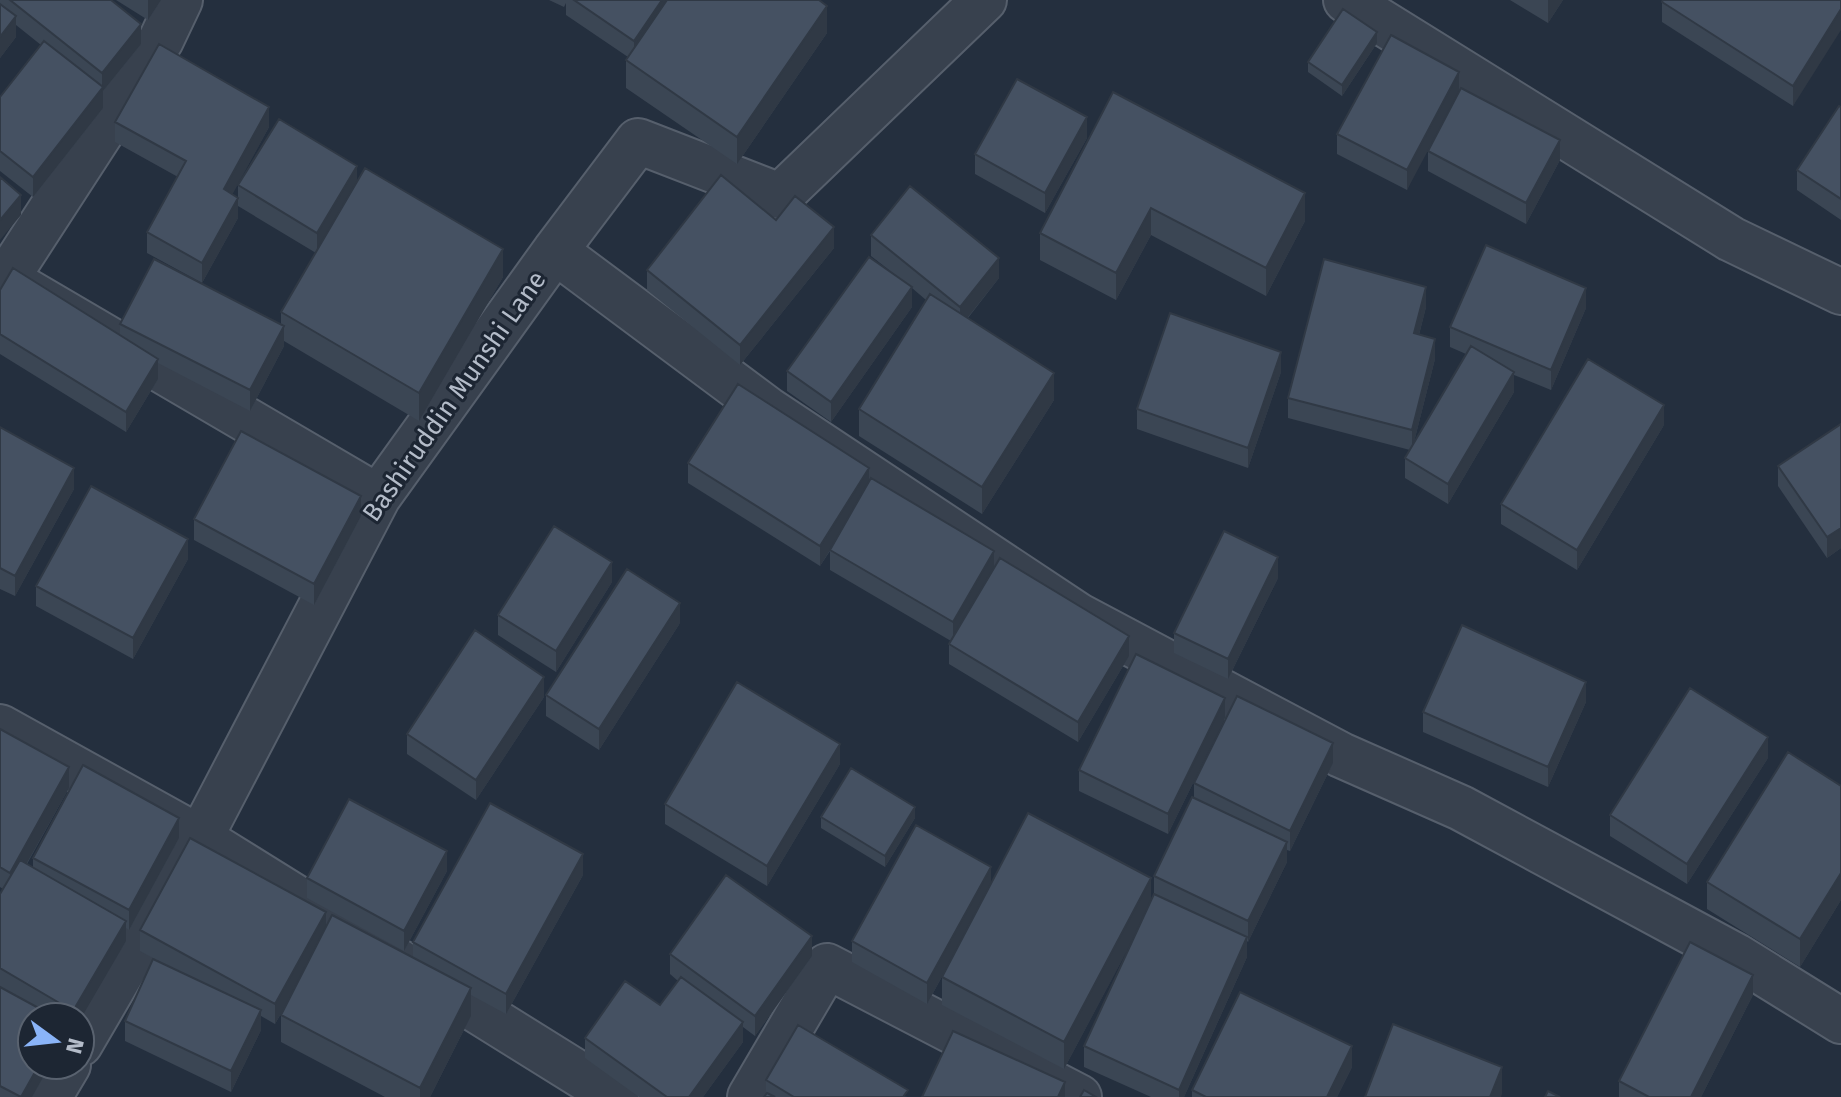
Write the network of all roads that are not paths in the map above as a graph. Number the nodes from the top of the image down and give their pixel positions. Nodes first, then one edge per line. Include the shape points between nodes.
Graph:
1 (180, 0) edge
2 (984, 0) edge
3 (1346, 0) edge
4 (555, 251) junction
5 (2, 285) edge
6 (1841, 292) edge
7 (378, 497) junction
8 (0, 727) edge
9 (200, 838) junction
10 (96, 1017) edge
11 (1841, 1021) edge
12 (616, 1097) edge
13 (750, 1097) edge
14 (1079, 1097) edge

1 - 5 lane via 161,40
2 - 4 lane, Bashiruddin Munshi Lane via 780,196 638,141
3 - 6 lane via 1731,239
4 - 7 lane, Bashiruddin Munshi Lane
4 - 11 lane via 767,409 1079,616 1341,755 1461,808 1736,956
5 - 7 lane
7 - 9 lane, Bashiruddin Munshi Lane
8 - 9 lane
9 - 10 lane, Bashiruddin Munshi Lane
9 - 12 lane
13 - 14 lane via 827,966

